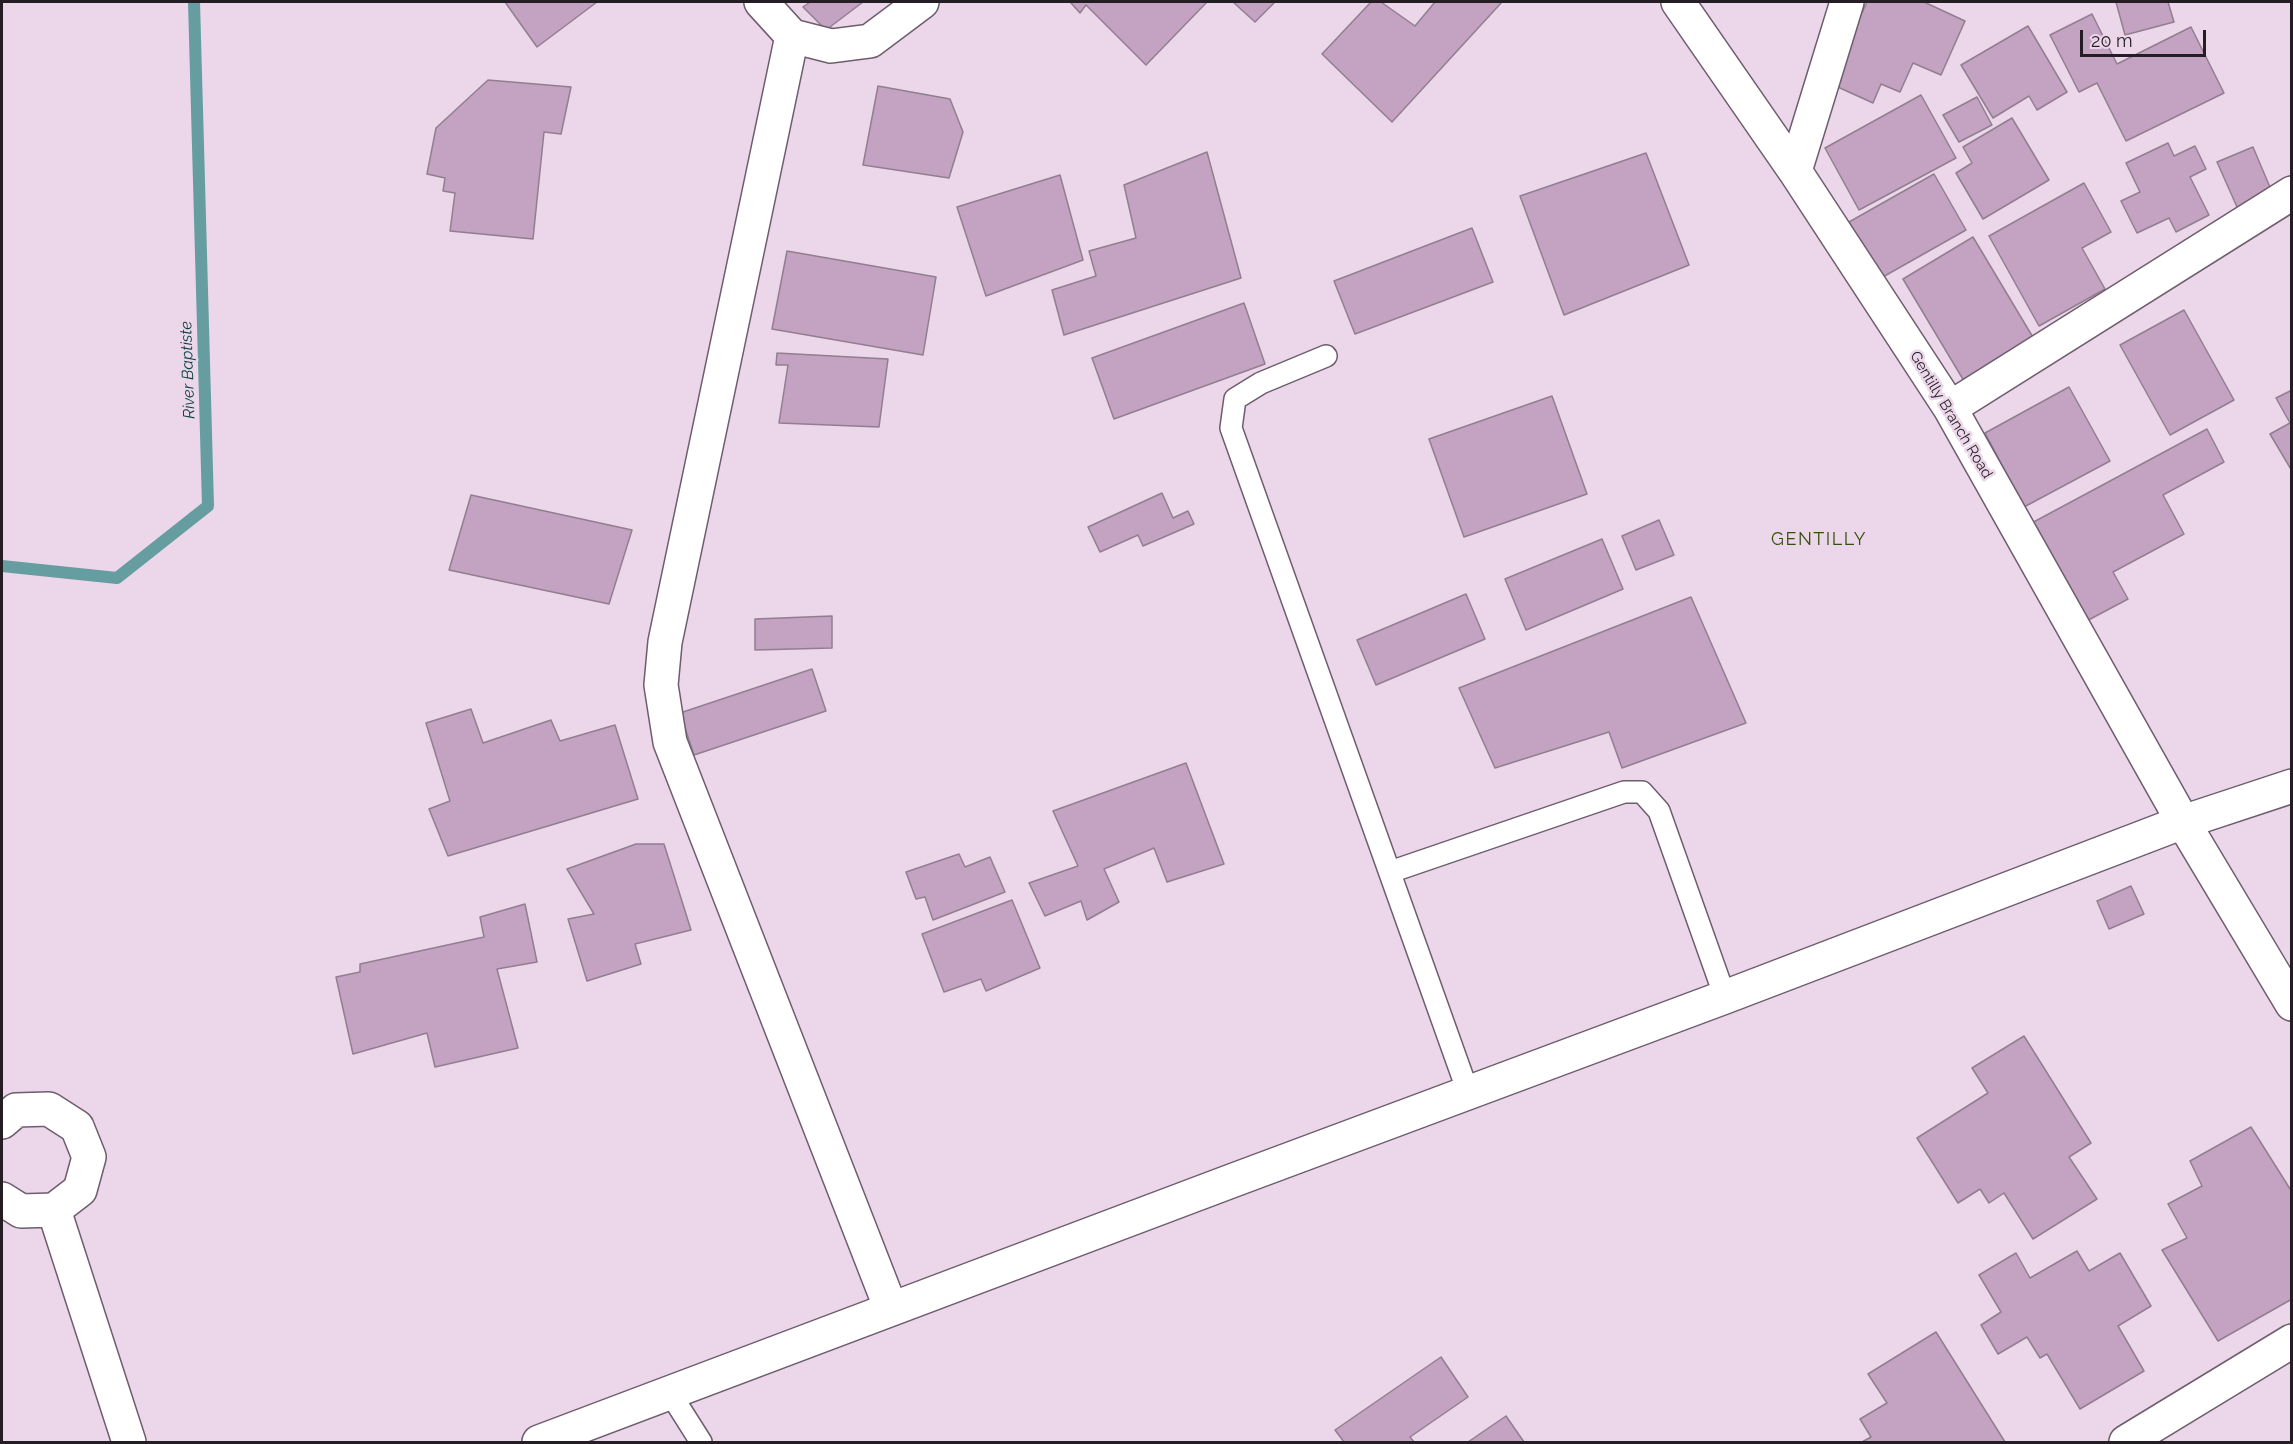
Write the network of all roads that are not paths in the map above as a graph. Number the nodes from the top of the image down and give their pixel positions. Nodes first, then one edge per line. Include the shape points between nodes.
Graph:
1 (761, 2) edge
2 (922, 2) edge
3 (1678, 2) edge
4 (1847, 2) edge
5 (792, 36) junction
6 (1795, 171) junction
7 (2292, 193) edge
8 (1326, 356) dead end
9 (1950, 408) junction
10 (2292, 786) edge
11 (2183, 822) junction
12 (1390, 872) junction
13 (1725, 997) junction
14 (2292, 1005) edge
15 (1468, 1092) junction
16 (2, 1122) edge
17 (2, 1199) edge
18 (54, 1210) junction
19 (891, 1309) junction
20 (2292, 1341) edge
21 (670, 1393) junction
22 (129, 1443) edge
23 (539, 1443) edge
24 (701, 1443) edge
25 (2126, 1443) edge

1 - 5 street
2 - 5 street via 870,41 831,46
3 - 6 street, Gentilly Branch Road
4 - 6 street
5 - 19 street via 665,642 661,685 670,742
6 - 9 street, Gentilly Branch Road
7 - 9 street
8 - 12 lane via 1261,383 1235,399 1231,428
9 - 11 street, Gentilly Branch Road
10 - 11 street
11 - 13 street
11 - 14 street, Gentilly Branch Road
12 - 13 lane via 1624,792 1642,792 1659,811
12 - 15 lane
13 - 15 street
15 - 19 street
16 - 18 street via 16,1110 49,1109 77,1127 89,1157 80,1190
17 - 18 street via 21,1211
18 - 22 street
19 - 21 street
20 - 25 street
21 - 23 street
21 - 24 lane

